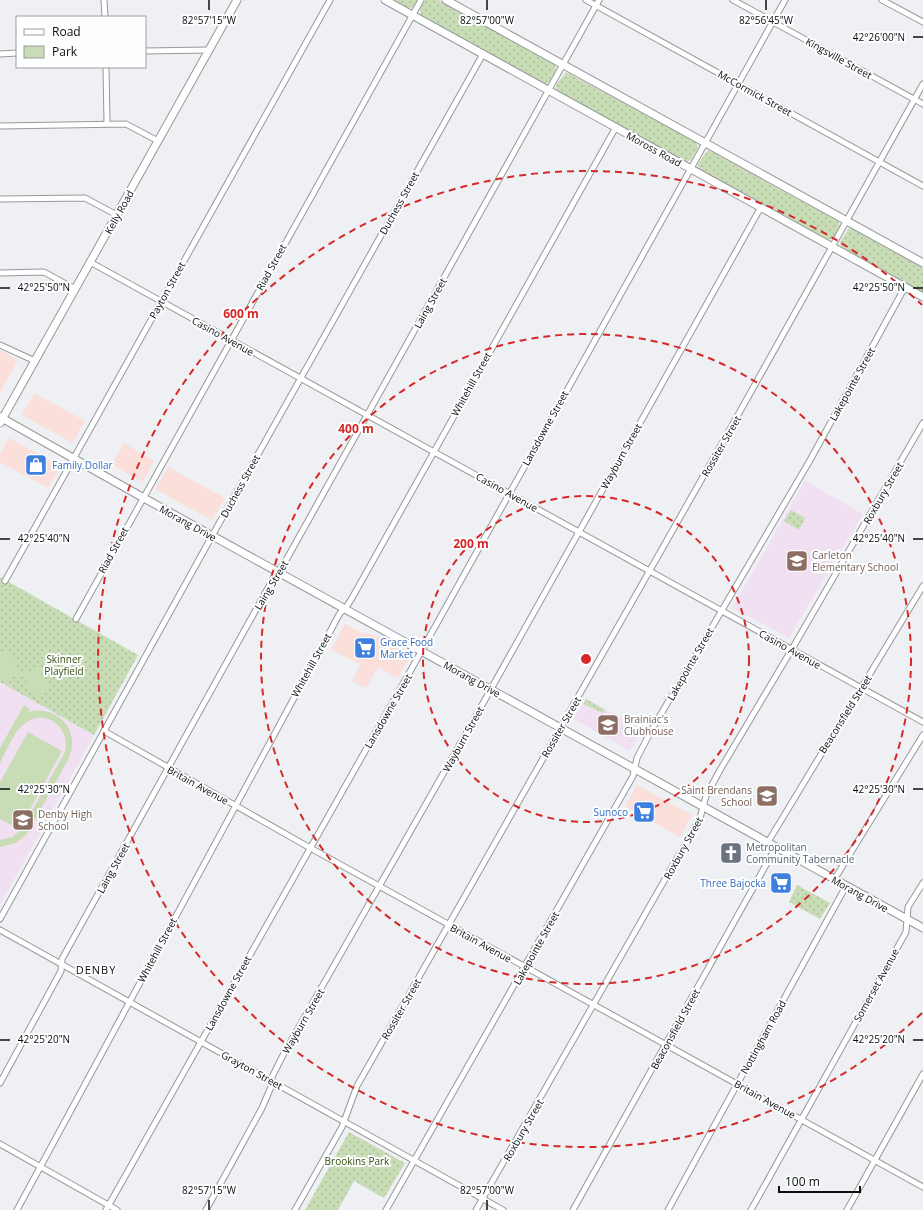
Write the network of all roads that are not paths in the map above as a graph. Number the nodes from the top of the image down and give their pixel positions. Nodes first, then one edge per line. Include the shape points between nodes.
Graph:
1 (104, 0) edge
2 (237, 0) edge
3 (330, 0) edge
4 (385, 0) edge
5 (421, 0) edge
6 (446, 0) edge
7 (586, 0) edge
8 (733, 0) edge
9 (785, 0) edge
10 (882, 0) edge
11 (598, 3) edge
12 (413, 15) junction
13 (105, 16) edge
14 (772, 22) junction
15 (923, 22) edge
16 (209, 50) junction
17 (146, 51) edge
18 (16, 53) edge
19 (0, 54) edge
20 (483, 54) junction
21 (563, 65) junction
22 (106, 68) edge
23 (738, 83) junction
24 (923, 84) edge
25 (549, 90) junction
26 (914, 99) junction
27 (923, 104) edge
28 (107, 124) junction
29 (0, 126) edge
30 (616, 127) junction
31 (158, 141) junction
32 (705, 143) junction
33 (880, 162) junction
34 (691, 169) junction
35 (923, 186) edge
36 (0, 199) edge
37 (760, 207) junction
38 (116, 215) junction
39 (846, 221) junction
40 (833, 247) junction
41 (90, 262) junction
42 (923, 263) edge
43 (0, 273) edge
44 (905, 287) junction
45 (75, 289) junction
46 (923, 297) edge
47 (161, 301) junction
48 (230, 340) junction
49 (0, 345) edge
50 (35, 361) junction
51 (300, 378) junction
52 (367, 415) junction
53 (1, 420) edge
54 (923, 423) edge
55 (434, 452) junction
56 (72, 458) junction
57 (509, 493) junction
58 (142, 497) junction
59 (578, 532) junction
60 (212, 536) junction
61 (650, 570) junction
62 (278, 572) junction
63 (5, 581) dead end
64 (923, 586) edge
65 (345, 609) junction
66 (721, 610) junction
67 (76, 619) dead end
68 (792, 649) junction
69 (421, 651) junction
70 (862, 688) junction
71 (490, 690) junction
72 (923, 722) edge
73 (560, 728) junction
74 (104, 732) junction
75 (923, 735) edge
76 (168, 768) junction
77 (634, 769) junction
78 (234, 805) junction
79 (703, 807) junction
80 (768, 842) junction
81 (776, 847) junction
82 (310, 848) junction
83 (834, 880) junction
84 (923, 883) edge
85 (379, 886) junction
86 (846, 886) junction
87 (0, 919) edge
88 (906, 919) junction
89 (449, 924) junction
90 (923, 928) edge
91 (0, 930) edge
92 (62, 964) junction
93 (525, 967) junction
94 (129, 1002) junction
95 (594, 1005) junction
96 (201, 1042) junction
97 (666, 1045) junction
98 (923, 1074) edge
99 (272, 1082) junction
100 (0, 1083) edge
101 (738, 1084) junction
102 (801, 1120) junction
103 (343, 1122) junction
104 (0, 1144) edge
105 (875, 1160) junction
106 (414, 1161) junction
107 (41, 1168) junction
108 (923, 1187) edge
109 (483, 1199) junction
110 (107, 1208) edge
111 (17, 1210) edge
112 (117, 1210) edge
113 (206, 1210) edge
114 (295, 1210) edge
115 (386, 1210) edge
116 (476, 1210) edge
117 (503, 1210) edge
118 (573, 1210) edge
119 (668, 1210) edge
120 (751, 1210) edge
121 (847, 1210) edge

1 - 13 street
2 - 16 street, Kelly Road
3 - 47 street, Payton Street
4 - 12 street, Moross Road
5 - 12 street, Riad Street
6 - 21 street
7 - 11 street, McCormick Street
8 - 14 street, Kingsville Street
9 - 14 street, Lansdowne Street
10 - 15 street
11 - 21 street, Laing Street
11 - 23 street, McCormick Street
12 - 20 street, Moross Road
12 - 48 street, Riad Street
14 - 23 street, Lansdowne Street
14 - 26 street, Kingsville Street
16 - 17 street
16 - 31 street, Kelly Road
18 - 19 street
20 - 25 street, Moross Road
20 - 51 street, Duchess Street
21 - 25 street, Laing Street
21 - 32 street
22 - 28 street
23 - 32 street, Lansdowne Street
23 - 33 street, McCormick Street
24 - 26 street, Rossiter Street
25 - 30 street, Moross Road
25 - 52 street, Laing Street
26 - 27 street, Kingsville Street
26 - 33 street, Rossiter Street
28 - 29 street
28 - 31 street via 126,124
30 - 34 street, Moross Road
30 - 55 street, Whitehill Street
31 - 38 street, Kelly Road
32 - 34 street, Lansdowne Street
32 - 39 street
33 - 35 street, McCormick Street
33 - 39 street, Rossiter Street
34 - 37 street, Moross Road
34 - 57 street, Lansdowne Street
36 - 38 street via 85,198
37 - 40 street, Moross Road
37 - 59 street, Wayburn Street
38 - 41 street, Kelly Road
39 - 40 street, Rossiter Street
39 - 42 street
40 - 44 street, Moross Road
40 - 61 street, Rossiter Street
41 - 45 street, Kelly Road
41 - 47 street, Casino Avenue
43 - 45 street via 44,272
44 - 46 street, Moross Road
44 - 66 street, Lakepointe Street via 809,462
45 - 50 street, Kelly Road
47 - 48 street, Casino Avenue
47 - 56 street, Payton Street
48 - 51 street, Casino Avenue
48 - 58 street, Riad Street
49 - 50 street
50 - 53 street, Kelly Road
51 - 52 street, Casino Avenue
51 - 60 street, Duchess Street
52 - 55 street, Casino Avenue
52 - 62 street, Laing Street
53 - 56 street, Morang Drive
54 - 68 street, Roxbury Street
55 - 57 street, Casino Avenue
55 - 65 street, Whitehill Street
56 - 58 street, Morang Drive
56 - 63 street, Payton Street
57 - 59 street, Casino Avenue
57 - 69 street, Lansdowne Street
58 - 60 street, Morang Drive
58 - 67 street, Riad Street
59 - 61 street, Casino Avenue
59 - 71 street, Wayburn Street
60 - 62 street, Morang Drive
60 - 74 street, Duchess Street
61 - 66 street, Casino Avenue
61 - 73 street, Rossiter Street
62 - 65 street, Morang Drive
62 - 76 street, Laing Street
64 - 70 street, Beaconsfield Street
65 - 69 street, Morang Drive
65 - 78 street, Whitehill Street via 340,613
66 - 68 street, Casino Avenue
66 - 77 street, Lakepointe Street via 651,731
68 - 70 street, Casino Avenue
68 - 79 street, Roxbury Street via 720,770
69 - 71 street, Morang Drive
69 - 82 street, Lansdowne Street
70 - 72 street, Casino Avenue
70 - 80 street, Beaconsfield Street
71 - 73 street, Morang Drive
71 - 85 street, Wayburn Street
73 - 77 street, Morang Drive
73 - 89 street, Rossiter Street
74 - 76 street, Britain Avenue
74 - 87 street, Duchess Street
75 - 83 street
76 - 78 street, Britain Avenue
76 - 92 street, Laing Street via 62,959
77 - 79 street, Morang Drive
77 - 93 street, Lakepointe Street via 633,776
78 - 82 street, Britain Avenue
78 - 94 street, Whitehill Street
79 - 80 street, Morang Drive
79 - 95 street, Roxbury Street via 700,818
80 - 81 street, Morang Drive
81 - 83 street, Morang Drive
81 - 97 street, Beaconsfield Street
82 - 85 street, Britain Avenue
82 - 96 street, Lansdowne Street
83 - 86 street, Morang Drive
84 - 88 street, Somerset Avenue via 908,907
85 - 89 street, Britain Avenue
85 - 99 street, Wayburn Street via 282,1057
86 - 88 street, Morang Drive
86 - 101 street, Nottingham Road
88 - 90 street, Morang Drive
88 - 102 street, Somerset Avenue via 906,932
89 - 93 street, Britain Avenue
89 - 103 street, Rossiter Street via 357,1086
91 - 92 street, Grayton Street
92 - 94 street, Grayton Street
92 - 100 street, Laing Street via 61,971
93 - 95 street, Britain Avenue
93 - 106 street, Lakepointe Street
94 - 96 street, Grayton Street
94 - 107 street, Whitehill Street
95 - 97 street, Britain Avenue
95 - 109 street, Roxbury Street
96 - 99 street, Grayton Street
96 - 110 street, Lansdowne Street
97 - 101 street, Britain Avenue
97 - 118 street, Beaconsfield Street
98 - 105 street
99 - 103 street, Grayton Street
99 - 113 street, Wayburn Street via 262,1108
101 - 102 street, Britain Avenue
101 - 119 street, Nottingham Road
102 - 105 street, Britain Avenue
102 - 120 street, Somerset Avenue
103 - 106 street, Grayton Street
103 - 114 street, Rossiter Street
104 - 107 street
105 - 108 street, Britain Avenue
105 - 121 street
106 - 109 street, Grayton Street
106 - 115 street, Lakepointe Street
107 - 110 street
107 - 111 street, Whitehill Street
109 - 116 street, Roxbury Street
109 - 117 street, Grayton Street
110 - 112 street

